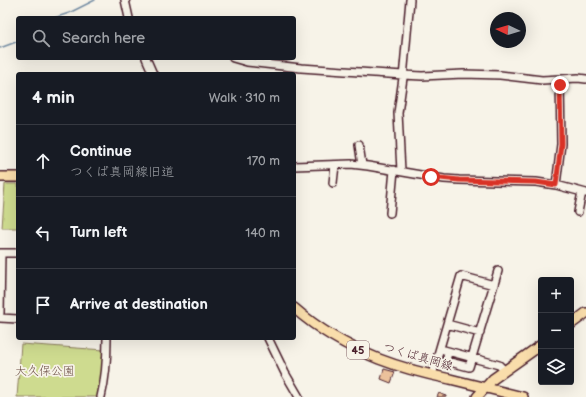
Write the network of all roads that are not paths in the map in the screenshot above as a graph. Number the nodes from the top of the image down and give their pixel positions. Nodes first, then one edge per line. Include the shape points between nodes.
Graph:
1 (125, 0) edge
2 (410, 0) edge
3 (129, 16) edge
4 (147, 60) edge
5 (240, 60) edge
6 (152, 72) edge
7 (403, 75) junction
8 (586, 79) edge
9 (560, 80) junction
10 (359, 145) dead end
11 (335, 164) junction
12 (362, 165) junction
13 (296, 166) edge
14 (398, 170) junction
15 (0, 177) edge
16 (16, 177) edge
17 (333, 183) dead end
18 (556, 185) junction
19 (584, 192) edge
20 (578, 212) dead end
21 (390, 213) dead end
22 (1, 253) edge
23 (16, 253) edge
24 (498, 271) dead end
25 (494, 285) junction
26 (296, 310) edge
27 (0, 313) edge
28 (586, 313) edge
29 (0, 318) edge
30 (16, 319) edge
31 (574, 322) edge
32 (447, 324) junction
33 (480, 333) junction
34 (107, 340) edge
35 (269, 340) edge
36 (538, 347) edge
37 (440, 349) junction
38 (472, 358) junction
39 (504, 370) junction
40 (432, 375) junction
41 (484, 388) junction
42 (101, 397) edge
43 (299, 397) edge
44 (476, 397) edge
45 (523, 397) edge

1 - 3 street
2 - 7 street
4 - 6 street
5 - 7 street via 301,68
7 - 9 street via 500,75
7 - 14 street via 398,113
8 - 9 street
9 - 18 street via 561,144
10 - 12 street
11 - 12 street
11 - 13 street
11 - 17 street
12 - 14 street
14 - 18 street via 444,179
14 - 21 street
15 - 16 main road
18 - 19 street
19 - 20 street
22 - 23 street
22 - 27 street
24 - 25 street
25 - 32 street via 461,276
25 - 33 street
26 - 40 main road, つくば真岡線 / 45 via 330,334 363,352 398,366
28 - 31 main road
29 - 30 street
32 - 33 street
32 - 37 street
33 - 38 street
34 - 42 street via 106,369
35 - 43 street
36 - 39 main road
37 - 38 street
37 - 40 street
38 - 39 street via 499,365
39 - 41 main road
40 - 41 main road, つくば真岡線 / 45
41 - 44 main road
41 - 45 main road, つくば真岡線 / 45

